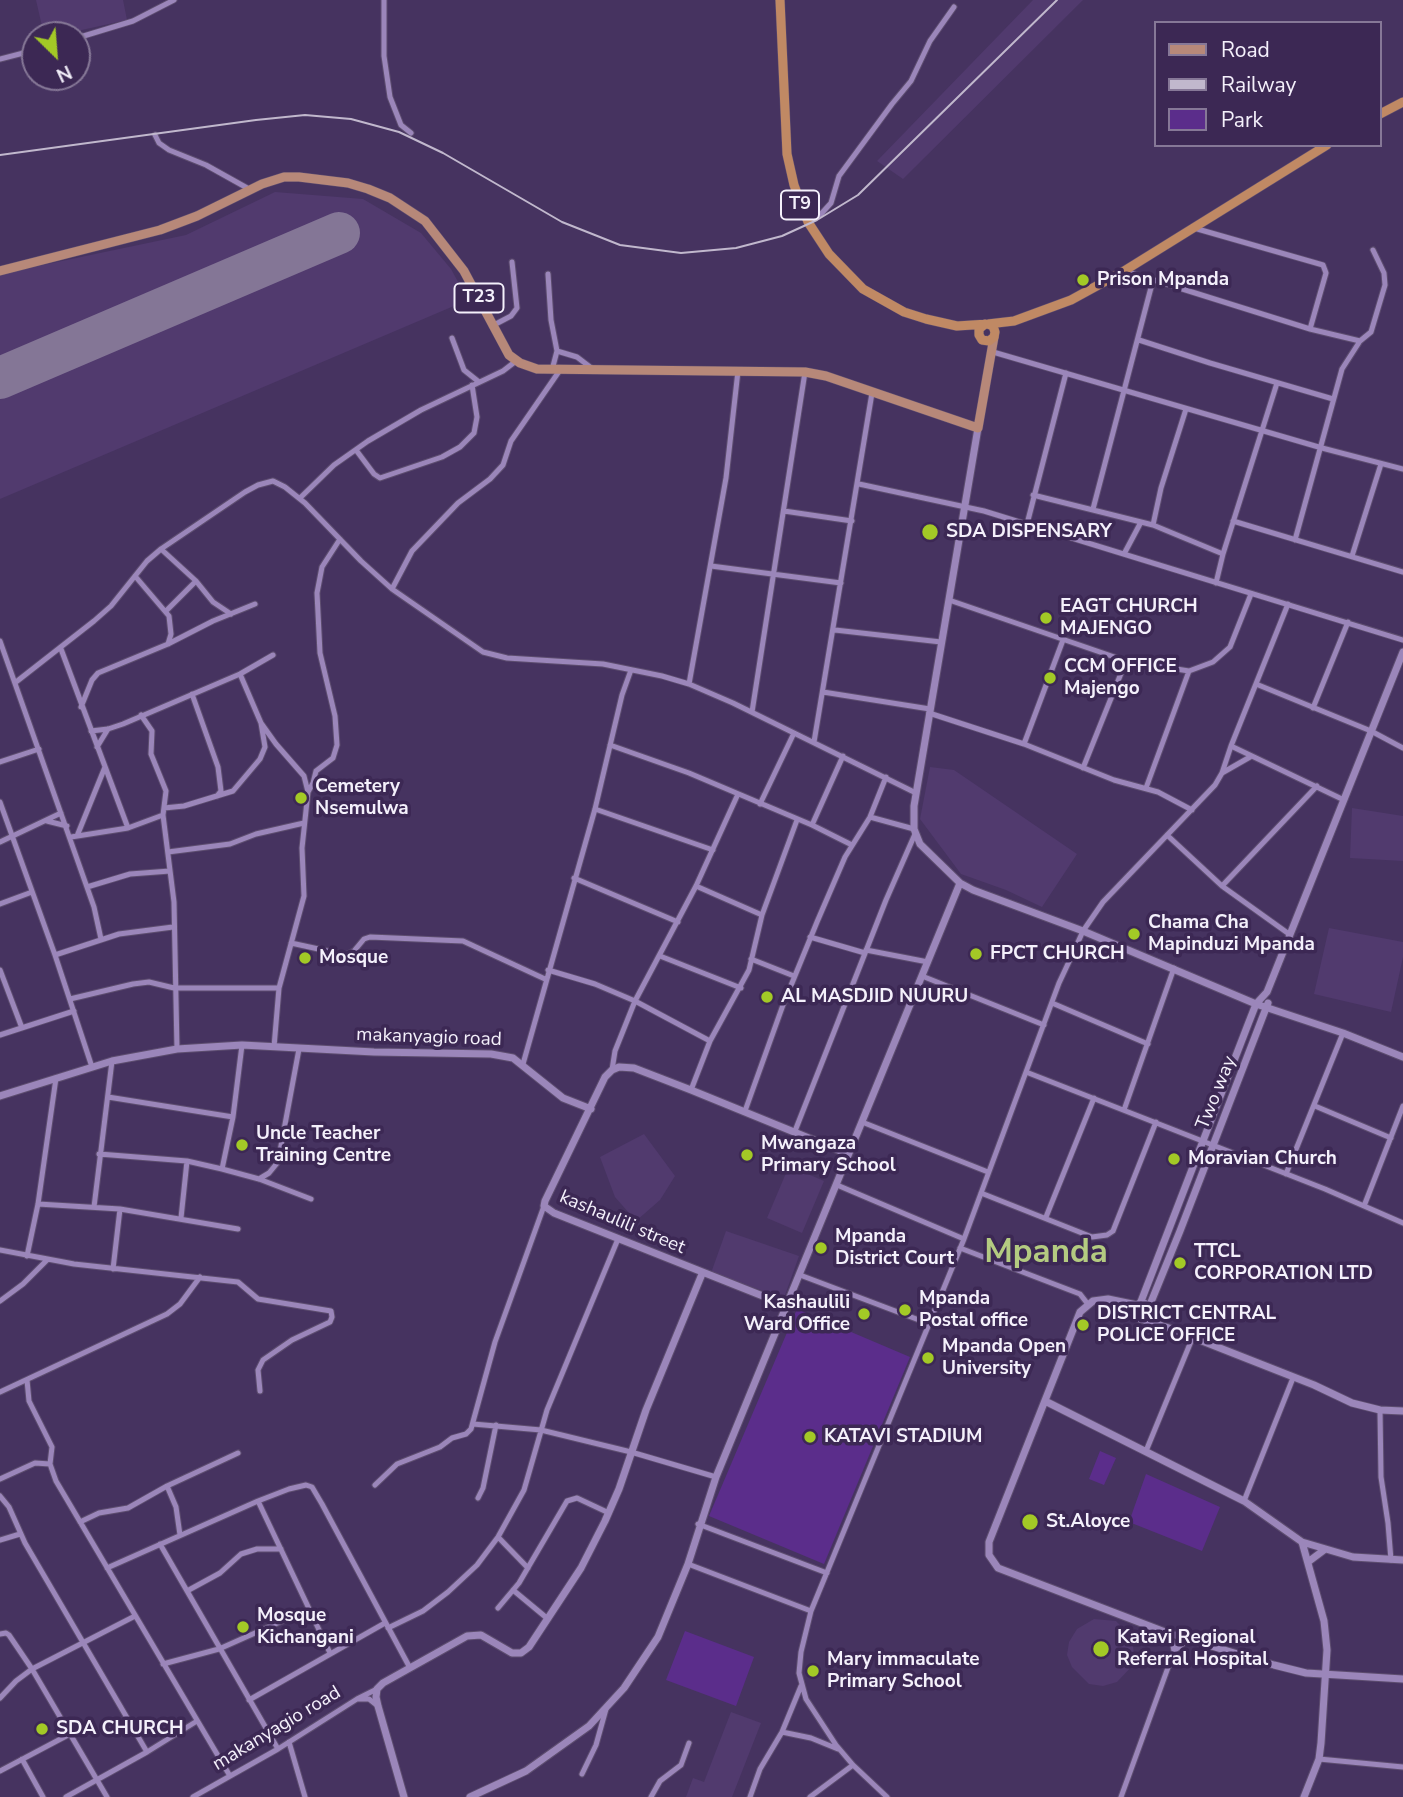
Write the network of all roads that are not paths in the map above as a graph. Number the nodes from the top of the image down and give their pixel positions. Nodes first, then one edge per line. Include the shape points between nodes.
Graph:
1 (174, 0) edge
2 (384, 0) edge
3 (780, 0) edge
4 (954, 7) dead end
5 (91, 34) edge
6 (21, 54) edge
7 (0, 59) edge
8 (1403, 102) edge
9 (1382, 113) edge
10 (411, 132) dead end
11 (155, 135) dead end
12 (1324, 147) edge
13 (249, 190) junction
14 (808, 222) junction
15 (1194, 228) junction
16 (1373, 250) dead end
17 (512, 262) dead end
18 (0, 271) edge
19 (1124, 271) junction
20 (548, 274) dead end
21 (1153, 280) junction
22 (1014, 321) junction
23 (987, 324) junction
24 (492, 326) junction
25 (957, 326) junction
26 (1310, 329) junction
27 (995, 335) junction
28 (452, 338) dead end
29 (981, 339) junction
30 (1139, 340) junction
31 (1360, 341) junction
32 (557, 351) junction
33 (992, 357) junction
34 (516, 361) junction
35 (556, 370) junction
36 (594, 370) junction
37 (738, 371) junction
38 (805, 372) junction
39 (1066, 373) junction
40 (480, 382) junction
41 (1277, 383) junction
42 (472, 385) junction
43 (1124, 390) junction
44 (872, 393) junction
45 (1334, 399) junction
46 (1185, 409) junction
47 (978, 428) junction
48 (1261, 431) junction
49 (1322, 448) junction
50 (356, 450) junction
51 (1381, 464) junction
52 (1403, 469) edge
53 (859, 484) junction
54 (1033, 495) junction
55 (300, 498) junction
56 (964, 506) junction
57 (1093, 509) junction
58 (785, 511) junction
59 (852, 521) junction
60 (1233, 521) junction
61 (1141, 522) junction
62 (1027, 524) junction
63 (1153, 525) junction
64 (340, 540) junction
65 (1295, 540) junction
66 (161, 549) junction
67 (1124, 554) junction
68 (1223, 554) junction
69 (1352, 556) junction
70 (711, 566) junction
71 (1403, 572) edge
72 (135, 576) junction
73 (773, 576) junction
74 (196, 581) junction
75 (841, 583) junction
76 (1216, 583) junction
77 (392, 589) junction
78 (1251, 594) junction
79 (949, 600) junction
80 (255, 604) dead end
81 (1288, 604) junction
82 (166, 611) junction
83 (231, 614) junction
84 (1348, 622) junction
85 (835, 630) junction
86 (1063, 640) junction
87 (1403, 640) edge
88 (0, 641) edge
89 (941, 642) junction
90 (168, 644) junction
91 (61, 649) junction
92 (1403, 652) edge
93 (273, 655) dead end
94 (1126, 661) junction
95 (631, 670) junction
96 (1189, 671) junction
97 (240, 674) junction
98 (16, 682) junction
99 (689, 684) junction
100 (1256, 684) junction
101 (823, 692) junction
102 (192, 694) junction
103 (81, 707) junction
104 (1314, 708) junction
105 (930, 711) junction
106 (752, 712) junction
107 (141, 715) junction
108 (261, 723) junction
109 (108, 729) junction
110 (91, 731) junction
111 (1371, 732) junction
112 (794, 733) junction
113 (814, 742) junction
114 (1024, 744) junction
115 (610, 745) junction
116 (1230, 746) junction
117 (97, 747) junction
118 (1403, 748) edge
119 (39, 749) junction
120 (843, 756) junction
121 (1250, 757) junction
122 (0, 762) edge
123 (105, 768) junction
124 (1083, 768) junction
125 (1222, 773) junction
126 (886, 776) junction
127 (1317, 786) junction
128 (1146, 788) junction
129 (308, 792) junction
130 (916, 793) junction
131 (738, 794) junction
132 (218, 796) junction
133 (1344, 800) junction
134 (0, 802) edge
135 (760, 804) junction
136 (164, 808) junction
137 (595, 809) junction
138 (1192, 810) junction
139 (61, 813) junction
140 (163, 815) junction
141 (870, 817) junction
142 (150, 820) junction
143 (797, 820) junction
144 (47, 821) junction
145 (304, 823) junction
146 (164, 825) junction
147 (812, 825) junction
148 (66, 826) junction
149 (128, 828) junction
150 (914, 832) junction
151 (1167, 835) junction
152 (14, 837) junction
153 (74, 837) junction
154 (0, 842) edge
155 (852, 845) junction
156 (713, 850) junction
157 (168, 852) junction
158 (170, 871) junction
159 (574, 878) junction
160 (960, 883) junction
161 (696, 886) junction
162 (1222, 886) junction
163 (87, 887) junction
164 (32, 892) junction
165 (0, 904) edge
166 (762, 915) junction
167 (678, 922) junction
168 (173, 927) junction
169 (1083, 931) junction
170 (1289, 934) junction
171 (810, 937) junction
172 (101, 939) junction
173 (291, 943) junction
174 (866, 952) junction
175 (55, 955) junction
176 (660, 956) junction
177 (751, 959) junction
178 (928, 962) junction
179 (1174, 968) junction
180 (0, 970) edge
181 (548, 970) junction
182 (794, 976) junction
183 (922, 976) junction
184 (545, 979) junction
185 (174, 988) junction
186 (279, 988) junction
187 (741, 988) junction
188 (1268, 992) junction
189 (70, 999) junction
190 (635, 1002) junction
191 (1052, 1003) junction
192 (1256, 1004) junction
193 (1268, 1007) junction
194 (74, 1011) junction
195 (1044, 1025) junction
196 (22, 1028) junction
197 (1343, 1033) junction
198 (0, 1035) edge
199 (710, 1041) junction
200 (1148, 1044) junction
201 (242, 1045) junction
202 (274, 1046) junction
203 (177, 1049) junction
204 (299, 1049) junction
205 (1403, 1058) edge
206 (112, 1061) junction
207 (523, 1064) junction
208 (92, 1067) junction
209 (611, 1070) junction
210 (1026, 1072) junction
211 (56, 1078) junction
212 (691, 1090) junction
213 (0, 1096) edge
214 (108, 1097) junction
215 (1094, 1098) junction
216 (1315, 1105) junction
217 (1403, 1106) edge
218 (591, 1109) junction
219 (1124, 1110) junction
220 (745, 1111) junction
221 (233, 1117) junction
222 (862, 1122) junction
223 (1156, 1122) junction
224 (795, 1131) junction
225 (1391, 1139) junction
226 (1202, 1140) junction
227 (1213, 1145) junction
228 (99, 1154) junction
229 (848, 1154) junction
230 (187, 1161) junction
231 (222, 1169) junction
232 (988, 1172) junction
233 (1286, 1174) junction
234 (259, 1179) junction
235 (837, 1185) junction
236 (981, 1193) junction
237 (311, 1199) dead end
238 (38, 1204) junction
239 (544, 1206) junction
240 (1364, 1206) junction
241 (94, 1207) junction
242 (120, 1209) junction
243 (181, 1217) junction
244 (1046, 1217) junction
245 (1403, 1223) edge
246 (238, 1228) dead end
247 (618, 1239) junction
248 (964, 1239) junction
249 (960, 1248) junction
250 (0, 1250) edge
251 (27, 1256) junction
252 (47, 1261) junction
253 (113, 1269) junction
254 (702, 1274) junction
255 (800, 1275) junction
256 (200, 1277) junction
257 (1144, 1287) junction
258 (1108, 1299) junction
259 (0, 1301) edge
260 (1126, 1302) junction
261 (1087, 1303) junction
262 (1138, 1304) junction
263 (788, 1306) junction
264 (1149, 1309) junction
265 (1139, 1319) junction
266 (927, 1323) junction
267 (1169, 1328) junction
268 (1192, 1339) junction
269 (1293, 1378) junction
270 (27, 1380) junction
271 (260, 1391) dead end
272 (0, 1392) edge
273 (1045, 1401) junction
274 (1380, 1410) junction
275 (1403, 1411) edge
276 (473, 1424) junction
277 (496, 1425) junction
278 (541, 1430) junction
279 (631, 1451) junction
280 (1146, 1451) junction
281 (238, 1453) dead end
282 (50, 1464) junction
283 (716, 1477) junction
284 (0, 1479) edge
285 (375, 1485) dead end
286 (167, 1486) junction
287 (0, 1496) edge
288 (478, 1498) dead end
289 (258, 1501) junction
290 (1244, 1501) junction
291 (609, 1513) junction
292 (80, 1522) junction
293 (698, 1524) junction
294 (20, 1534) junction
295 (180, 1535) junction
296 (498, 1537) junction
297 (0, 1540) edge
298 (1302, 1542) junction
299 (160, 1544) junction
300 (281, 1549) junction
301 (1324, 1550) junction
302 (1391, 1560) junction
303 (1403, 1560) edge
304 (1308, 1563) junction
305 (688, 1564) junction
306 (107, 1568) junction
307 (528, 1568) junction
308 (827, 1573) junction
309 (513, 1590) junction
310 (187, 1591) junction
311 (498, 1608) dead end
312 (309, 1609) junction
313 (811, 1611) junction
314 (135, 1616) junction
315 (548, 1619) junction
316 (387, 1626) junction
317 (1165, 1632) junction
318 (0, 1634) edge
319 (1187, 1640) junction
320 (83, 1641) junction
321 (219, 1649) junction
322 (1174, 1651) junction
323 (330, 1653) junction
324 (163, 1664) junction
325 (410, 1668) junction
326 (32, 1669) junction
327 (1327, 1675) junction
328 (1403, 1679) edge
329 (801, 1686) junction
330 (377, 1689) junction
331 (0, 1698) edge
332 (357, 1699) junction
333 (250, 1700) junction
334 (378, 1706) junction
335 (606, 1709) junction
336 (197, 1721) junction
337 (782, 1732) junction
338 (70, 1734) junction
339 (289, 1742) junction
340 (689, 1743) dead end
341 (278, 1749) junction
342 (841, 1751) junction
343 (147, 1752) junction
344 (22, 1759) junction
345 (1319, 1759) junction
346 (853, 1765) junction
347 (1403, 1767) edge
348 (0, 1771) edge
349 (582, 1774) dead end
350 (230, 1776) junction
351 (98, 1781) junction
352 (43, 1797) edge
353 (66, 1797) edge
354 (107, 1797) edge
355 (193, 1797) edge
356 (305, 1797) edge
357 (404, 1797) edge
358 (470, 1797) edge
359 (652, 1797) edge
360 (750, 1797) edge
361 (810, 1797) edge
362 (887, 1797) edge
363 (1121, 1797) edge
364 (1304, 1797) edge

1 - 5 street via 133,21
2 - 10 street via 390,97 398,121
3 - 14 highway, T9 via 787,154
4 - 14 street via 930,41 911,81 839,176 831,203
6 - 7 street
8 - 9 highway
11 - 13 street via 169,150
12 - 15 highway, T9
13 - 18 main road, T23 via 160,230
13 - 24 main road, T23 via 273,179 299,177 348,183 390,198 439,236 464,271
14 - 25 highway, T9 via 863,289 904,312
15 - 19 highway, T9
15 - 26 street via 1323,265 1326,274
16 - 31 street via 1385,285 1371,332
17 - 24 street via 517,307 511,316
19 - 21 street
19 - 22 highway, T9 via 1072,300
20 - 32 street
21 - 26 street
21 - 30 street
22 - 23 highway, T9
22 - 27 highway, T9
23 - 25 highway, T9
23 - 27 highway via 995,329
23 - 29 highway via 979,329
24 - 34 main road, T23
25 - 29 highway, T9
26 - 31 street
27 - 29 highway, T9 via 989,341
27 - 33 main road
28 - 40 street via 464,370
29 - 33 main road
30 - 41 street
30 - 43 street
31 - 45 street via 1342,369
32 - 35 street
32 - 36 street via 577,357
33 - 39 street
33 - 47 main road
34 - 35 main road
34 - 40 street
35 - 36 main road
35 - 77 street via 511,441 503,465 412,551
36 - 37 main road
37 - 38 main road
37 - 70 street
38 - 44 main road
38 - 58 street
39 - 43 street
39 - 54 street
40 - 42 street
41 - 45 street
41 - 48 street
42 - 50 street
42 - 50 street via 477,417 474,433 460,447 380,478
43 - 46 street
43 - 57 street
44 - 47 main road
44 - 53 street
45 - 49 street
46 - 48 street
46 - 63 street
47 - 56 street
48 - 49 street
48 - 60 street
49 - 51 street
49 - 65 street
50 - 55 street
51 - 52 street
51 - 69 street
53 - 56 street
53 - 59 street
54 - 57 street
54 - 62 street
55 - 64 street
55 - 66 street via 278,483 258,485
56 - 62 street
56 - 79 street
57 - 61 street
58 - 59 street
58 - 73 street
59 - 75 street
60 - 65 street
60 - 68 street
61 - 63 street
61 - 67 street
62 - 67 street
63 - 68 street
64 - 77 street
64 - 129 street via 322,568 317,593 320,653 337,745 334,758 316,771
65 - 69 street
66 - 72 street
66 - 74 street
67 - 76 street
68 - 76 street
69 - 71 street
70 - 73 street
70 - 99 street
72 - 82 street
72 - 91 street via 111,606
73 - 75 street
73 - 106 street
74 - 82 street
74 - 83 street via 213,602
75 - 85 street
76 - 78 street
77 - 95 street via 483,652
78 - 81 street
78 - 96 street via 1230,647 1213,662
79 - 86 street
79 - 89 street
80 - 83 street
81 - 84 street
81 - 100 street
82 - 90 street via 171,626
83 - 90 street
84 - 87 street
84 - 104 street
85 - 89 street
85 - 101 street
86 - 94 street
86 - 114 street
88 - 98 street
89 - 105 street
90 - 103 street via 97,673
91 - 98 street
91 - 103 street
92 - 111 street
93 - 97 street
94 - 96 street
94 - 124 street
95 - 99 street
95 - 115 street
96 - 128 street
97 - 102 street
97 - 108 street
98 - 119 street
99 - 106 street
100 - 104 street
100 - 116 street
101 - 105 street
101 - 113 street
102 - 107 street
102 - 132 street via 218,767
103 - 110 street
104 - 111 street
105 - 114 street
105 - 130 street
106 - 112 street
107 - 109 street
107 - 136 street via 152,731 151,754 165,786
108 - 129 street via 304,776
108 - 132 street via 265,747 260,759 236,789
109 - 110 street
109 - 117 street
110 - 117 street
111 - 118 street
111 - 133 street
112 - 113 street
112 - 135 street
113 - 120 street
114 - 124 street
115 - 131 street
115 - 137 street
116 - 121 street
116 - 125 street
117 - 123 street
119 - 122 street
119 - 139 street
120 - 126 street
120 - 147 street
121 - 125 street
121 - 127 street
123 - 149 street
123 - 153 street
124 - 128 street
125 - 138 street
126 - 130 street
126 - 141 street
127 - 133 street
127 - 162 street
128 - 138 street
129 - 145 street
130 - 150 street
131 - 135 street
131 - 156 street
132 - 136 street
133 - 170 street
134 - 152 street
135 - 143 street
136 - 140 street
137 - 156 street
137 - 159 street
138 - 151 street
139 - 144 street
139 - 148 street
140 - 142 street
140 - 146 street
141 - 150 street
141 - 155 street
142 - 146 street
142 - 149 street
143 - 147 street
143 - 166 street
144 - 148 street
144 - 152 street
145 - 157 street via 230,844
145 - 173 street via 304,896
146 - 157 street
147 - 155 street
148 - 153 street
149 - 153 street
150 - 160 street via 926,851
150 - 174 street
151 - 162 street
151 - 169 street via 1103,902
152 - 154 street
152 - 164 street
153 - 163 street
155 - 171 street
156 - 161 street
157 - 158 street
158 - 163 street via 130,874
158 - 168 street
159 - 167 street
159 - 181 street
160 - 169 street
160 - 178 street
161 - 166 street
161 - 167 street
162 - 170 street
163 - 172 street
164 - 165 street
164 - 175 street
166 - 177 street
167 - 176 street
168 - 172 street
168 - 185 street
169 - 179 street
169 - 191 street
170 - 188 street
171 - 174 street
171 - 182 street
172 - 175 street
173 - 184 street via 346,955 370,937 463,941
173 - 186 street
174 - 178 street
174 - 224 street
175 - 189 street
176 - 187 street
176 - 190 street
177 - 182 street
177 - 187 street
178 - 183 street
179 - 192 street
179 - 200 street
180 - 196 street
181 - 184 street
181 - 190 street
182 - 220 street
183 - 195 street
183 - 222 street
184 - 207 street
185 - 186 street
185 - 189 street via 149,982
185 - 203 street
186 - 202 street
187 - 199 street
188 - 192 street
188 - 193 street
189 - 194 street
190 - 199 street
190 - 209 street
191 - 195 street
191 - 200 street
192 - 193 street
192 - 226 street
193 - 197 street
193 - 227 street, Two way
194 - 196 street
194 - 208 street
195 - 210 street
196 - 198 street
197 - 205 street
197 - 216 street
199 - 212 street
200 - 219 street
201 - 202 street, makanyagio road
201 - 203 street, makanyagio road
201 - 221 street
202 - 204 street, makanyagio road
203 - 206 street, makanyagio road
204 - 207 street, makanyagio road via 491,1054
204 - 234 street via 278,1161
206 - 208 street, makanyagio road
206 - 214 street
207 - 218 street, makanyagio road via 563,1098
208 - 211 street, makanyagio road
209 - 212 street via 634,1068
209 - 218 street
210 - 215 street
210 - 232 street
211 - 213 street, makanyagio road
211 - 238 street
212 - 220 street
214 - 221 street
214 - 228 street
215 - 219 street
215 - 244 street
216 - 225 street
216 - 233 street
217 - 225 street
218 - 239 street, kashaulili street
219 - 223 street
220 - 224 street
221 - 231 street
222 - 229 street
222 - 232 street
223 - 226 street
223 - 244 street via 1113,1231 1092,1237
224 - 229 street
225 - 240 street
226 - 227 street
226 - 257 street
227 - 233 street
227 - 264 street, Two way
228 - 230 street
228 - 241 street
229 - 235 street
230 - 231 street
230 - 243 street
231 - 234 street
232 - 236 street
233 - 240 street
234 - 237 street
235 - 248 street
235 - 255 street
236 - 244 street
236 - 248 street
238 - 241 street
238 - 251 street
239 - 247 street, kashaulili street
239 - 276 street via 495,1342
240 - 245 street
241 - 242 street
242 - 243 street
242 - 253 street
243 - 246 street
247 - 254 street, kashaulili street
247 - 278 street
248 - 249 street
249 - 261 street via 1080,1294
249 - 266 street
250 - 251 street
251 - 252 street
252 - 253 street
252 - 259 street
253 - 256 street
254 - 263 street, kashaulili street
254 - 279 street
255 - 263 street
255 - 266 street
256 - 270 street via 167,1314
256 - 271 street via 242,1284 258,1299 332,1314 330,1322 263,1360 258,1370
257 - 260 street
257 - 262 street
258 - 260 street
258 - 261 street
258 - 265 street
260 - 262 street
261 - 273 street
262 - 264 street
262 - 265 street via 1134,1311
263 - 283 street
264 - 265 street via 1147,1318
264 - 267 street
265 - 267 street
266 - 308 street
267 - 268 street
268 - 269 street
268 - 280 street
269 - 274 street
269 - 290 street
270 - 272 street
270 - 282 street via 29,1401 52,1447
273 - 280 street
273 - 317 street via 989,1542 989,1555 998,1568 1015,1576
274 - 275 street
274 - 302 street via 1381,1477
276 - 277 street
276 - 285 street via 466,1434 397,1464
277 - 278 street
277 - 288 street
278 - 279 street
278 - 296 street via 524,1490
279 - 283 street
279 - 291 street
280 - 290 street
281 - 286 street
282 - 284 street via 35,1463
282 - 292 street
283 - 293 street
286 - 292 street via 128,1508
286 - 295 street
287 - 294 street
289 - 295 street
289 - 300 street
289 - 316 street via 289,1489 312,1487
290 - 298 street
291 - 307 street via 577,1498 567,1501
291 - 315 street
292 - 306 street
293 - 305 street
293 - 308 street
294 - 297 street
294 - 320 street
295 - 299 street
296 - 307 street
296 - 316 street via 448,1592 423,1611
298 - 301 street
298 - 304 street
299 - 306 street
299 - 310 street
300 - 310 street via 241,1554 220,1573
300 - 312 street
301 - 302 street
301 - 304 street
302 - 303 street
304 - 327 street via 1324,1621
305 - 313 street
305 - 335 street via 652,1648
306 - 314 street
307 - 309 street
308 - 313 street
309 - 311 street
309 - 315 street
310 - 321 street
312 - 321 street
312 - 323 street
313 - 329 street via 801,1652
314 - 320 street
314 - 324 street
315 - 325 street via 521,1653 474,1635
316 - 323 street
316 - 325 street
317 - 319 street
317 - 322 street
318 - 326 street via 9,1635
319 - 322 street
319 - 327 street
320 - 326 street
320 - 343 street
321 - 324 street
321 - 333 street
322 - 363 street
323 - 333 street
324 - 336 street
325 - 330 street
326 - 331 street
326 - 338 street
327 - 328 street
327 - 345 street
329 - 337 street
329 - 342 street via 814,1715
330 - 332 street, makanyagio road
330 - 334 street
332 - 334 street via 369,1699
332 - 339 street, makanyagio road
333 - 341 street
334 - 357 street
335 - 349 street
335 - 358 street via 526,1771
336 - 343 street
336 - 350 street
337 - 342 street
337 - 360 street
338 - 344 street
338 - 351 street
339 - 341 street, makanyagio road
339 - 356 street
340 - 359 street via 681,1765 660,1781
341 - 350 street, makanyagio road
342 - 346 street
343 - 351 street
344 - 348 street
344 - 352 street
345 - 347 street
345 - 364 street
346 - 361 street
346 - 362 street
350 - 355 street, makanyagio road
351 - 353 street
351 - 354 street

